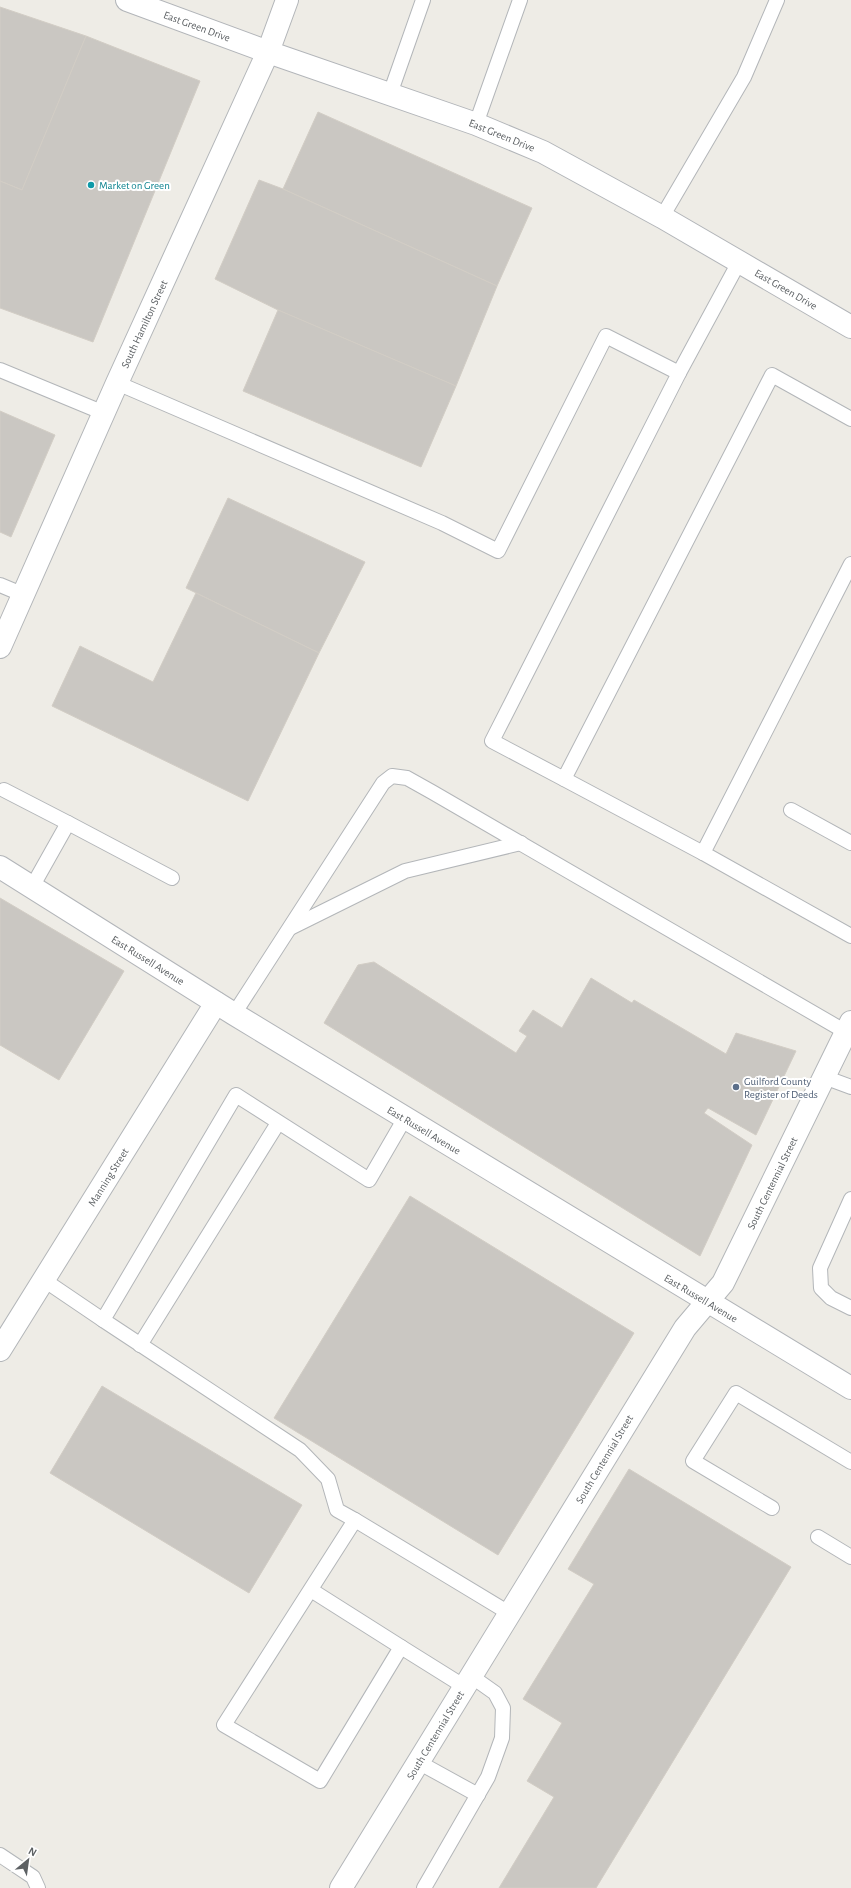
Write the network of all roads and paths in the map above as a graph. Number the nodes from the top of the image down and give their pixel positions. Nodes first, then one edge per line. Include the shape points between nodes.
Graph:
1 (127, 0) edge
2 (287, 0) edge
3 (423, 0) edge
4 (520, 0) edge
5 (777, 0) edge
6 (268, 52) junction
7 (390, 94) junction
8 (476, 124) junction
9 (662, 217) junction
10 (739, 262) junction
11 (851, 327) edge
12 (0, 370) edge
13 (679, 374) junction
14 (117, 383) junction
15 (104, 413) junction
16 (851, 419) edge
17 (851, 564) edge
18 (0, 585) edge
19 (24, 594) junction
20 (0, 647) edge
21 (564, 779) junction
22 (4, 790) dead end
23 (791, 810) dead end
24 (68, 823) junction
25 (521, 843) junction
26 (851, 843) edge
27 (703, 853) junction
28 (0, 867) edge
29 (172, 878) dead end
30 (32, 887) junction
31 (289, 928) junction
32 (851, 936) edge
33 (225, 1009) junction
34 (849, 1027) edge
35 (824, 1077) junction
36 (851, 1087) edge
37 (405, 1118) junction
38 (278, 1122) junction
39 (851, 1199) edge
40 (44, 1280) junction
41 (707, 1302) junction
42 (851, 1308) edge
43 (103, 1320) junction
44 (140, 1345) junction
45 (0, 1350) edge
46 (851, 1388) edge
47 (851, 1462) edge
48 (772, 1508) dead end
49 (355, 1520) junction
50 (818, 1537) dead end
51 (851, 1556) edge
52 (311, 1590) junction
53 (509, 1614) junction
54 (401, 1647) junction
55 (468, 1681) junction
56 (418, 1762) junction
57 (478, 1795) junction
58 (0, 1855) edge
59 (38, 1888) edge
60 (341, 1888) edge
61 (424, 1888) edge

1 - 6 street, East Green Drive
2 - 6 street, South Hamilton Street
3 - 7 lane
4 - 8 lane
5 - 9 lane via 744,77
6 - 7 street, East Green Drive
6 - 14 street, South Hamilton Street
7 - 8 street, East Green Drive
8 - 9 street, East Green Drive via 543,152
9 - 10 street, East Green Drive
10 - 11 street, East Green Drive
10 - 13 lane
12 - 15 lane
13 - 14 lane via 606,336 498,551 442,523
13 - 21 lane via 492,740
14 - 15 street, South Hamilton Street
15 - 19 street, South Hamilton Street
16 - 21 lane via 772,375
17 - 27 lane
18 - 19 lane
19 - 20 street, South Hamilton Street
21 - 27 lane
22 - 24 lane
23 - 26 lane
24 - 29 lane
24 - 30 lane
25 - 31 lane via 405,871
25 - 31 lane via 407,778 392,776 383,783
25 - 34 lane
27 - 32 lane
28 - 30 street, East Russell Avenue
30 - 33 street, East Russell Avenue
31 - 33 lane
33 - 37 street, East Russell Avenue
33 - 40 street, Manning Street
34 - 35 street, South Centennial Street
35 - 36 lane
35 - 41 street, South Centennial Street via 723,1282
37 - 38 lane via 369,1180
37 - 41 street, East Russell Avenue
38 - 43 lane via 236,1095
38 - 44 lane
39 - 42 lane via 820,1268 821,1288 831,1298
40 - 43 lane
40 - 45 street, Manning Street
41 - 46 street, East Russell Avenue
41 - 53 street, South Centennial Street via 684,1328
43 - 44 lane
44 - 49 lane via 300,1450 328,1479 337,1510
47 - 48 lane via 736,1393 693,1461
49 - 52 lane
49 - 53 lane
50 - 51 lane
52 - 54 lane
52 - 54 lane via 224,1725 320,1781
53 - 55 street, South Centennial Street
54 - 55 lane
55 - 56 street, South Centennial Street
55 - 57 lane via 495,1693 503,1708 502,1738 488,1777
56 - 57 lane
56 - 60 street, South Centennial Street
57 - 61 lane
58 - 59 lane via 34,1877

